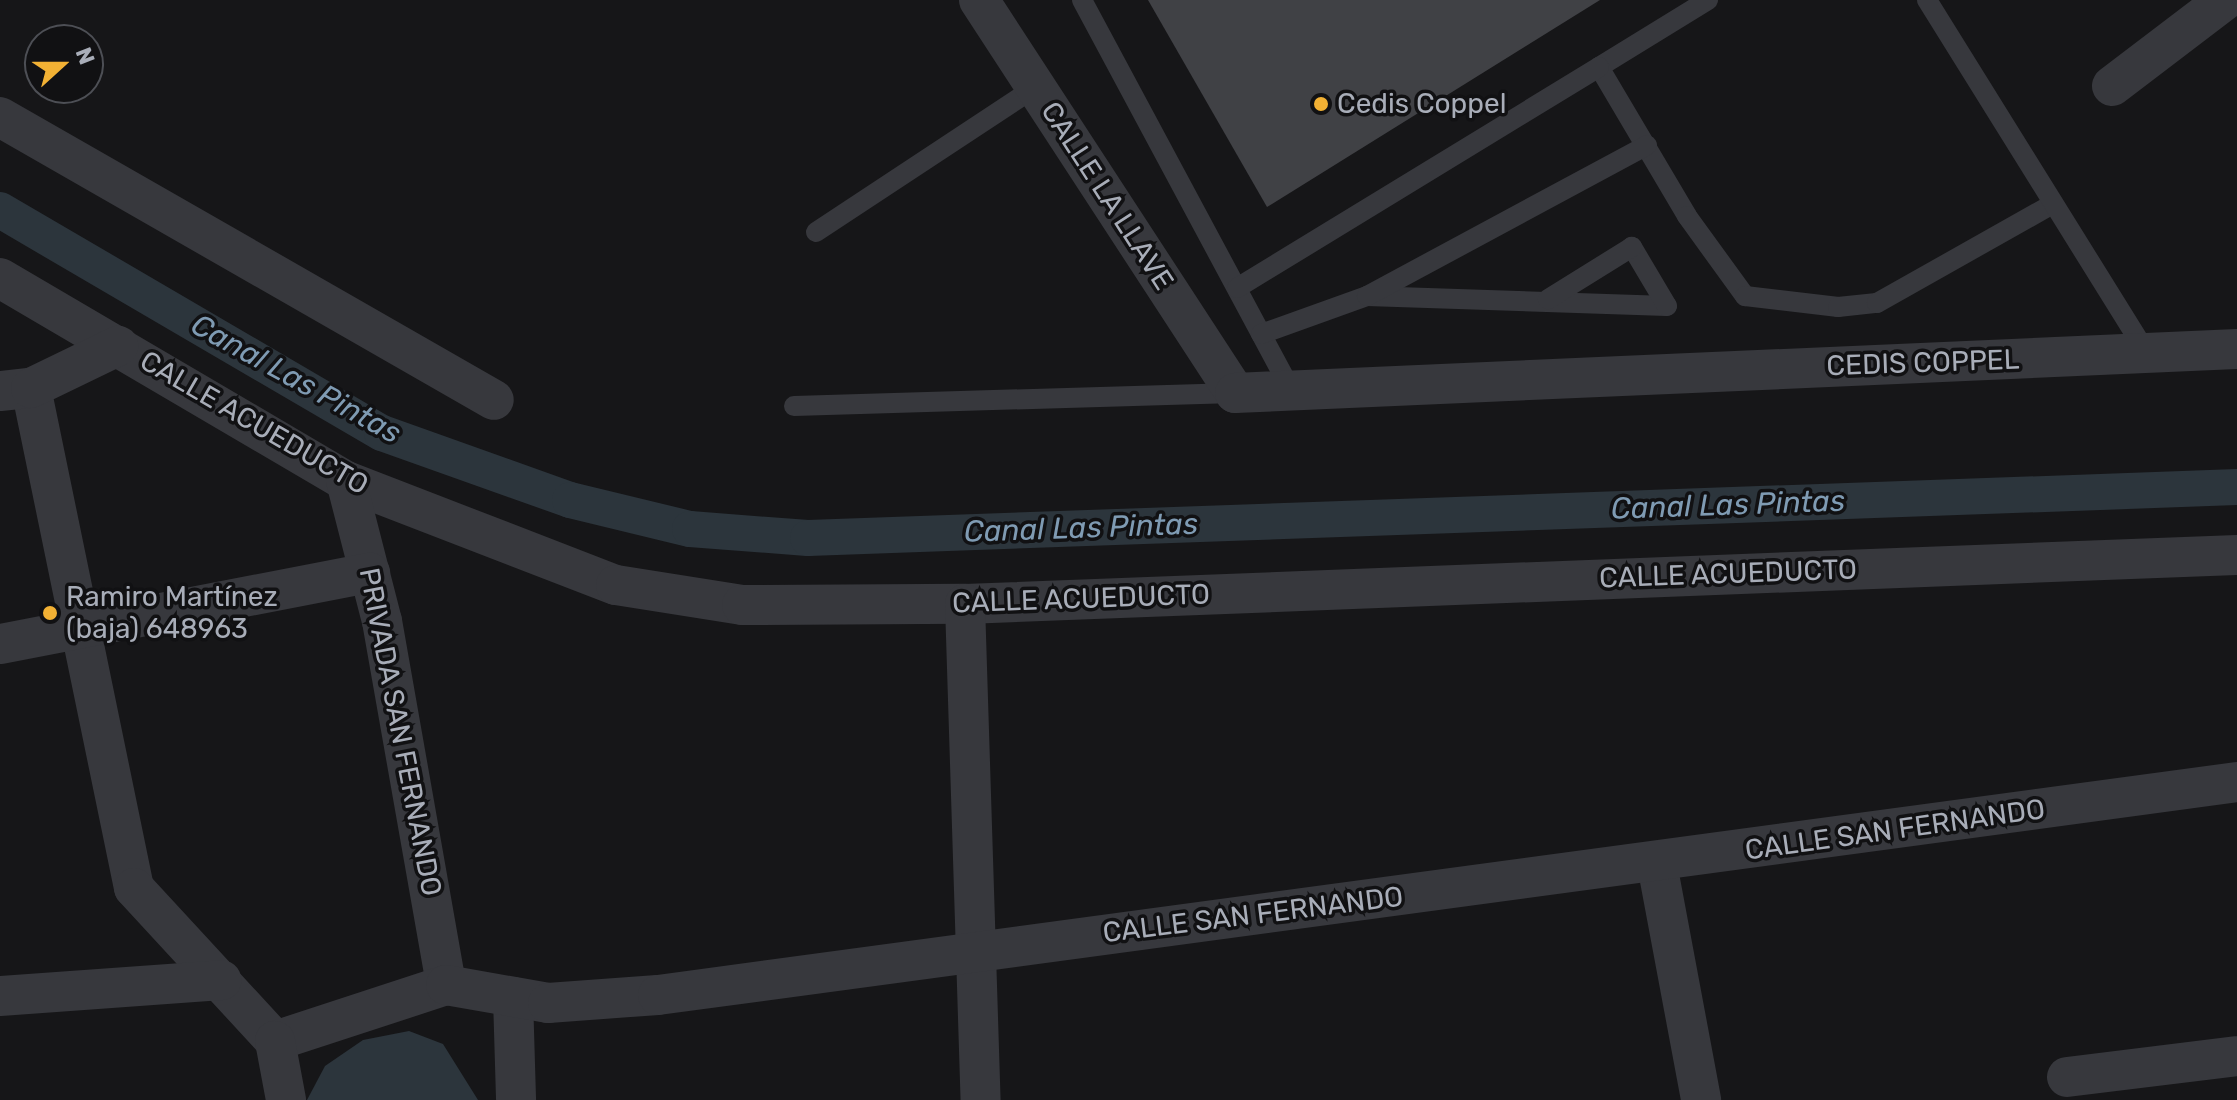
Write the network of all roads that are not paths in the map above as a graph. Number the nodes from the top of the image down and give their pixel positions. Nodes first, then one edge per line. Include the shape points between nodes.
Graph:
1 (979, 0) edge
2 (1082, 0) edge
3 (1708, 0) edge
4 (1927, 0) edge
5 (2225, 0) edge
6 (1599, 67) junction
7 (2112, 86) dead end
8 (1036, 87) junction
9 (0, 117) edge
10 (1647, 145) junction
11 (2053, 204) junction
12 (816, 232) dead end
13 (0, 278) edge
14 (1237, 288) junction
15 (1367, 296) junction
16 (1548, 299) junction
17 (1261, 334) junction
18 (118, 346) junction
19 (2237, 349) edge
20 (2147, 353) junction
21 (16, 389) edge
22 (1291, 390) junction
23 (1235, 393) junction
24 (494, 400) dead end
25 (794, 406) dead end
26 (346, 481) junction
27 (2237, 555) edge
28 (370, 573) junction
29 (965, 604) junction
30 (80, 629) junction
31 (0, 644) edge
32 (2237, 782) edge
33 (1657, 864) junction
34 (974, 951) junction
35 (221, 980) junction
36 (446, 985) junction
37 (0, 996) edge
38 (513, 997) junction
39 (275, 1041) junction
40 (2237, 1056) edge
41 (2067, 1077) dead end
42 (286, 1100) edge
43 (516, 1100) edge
44 (981, 1100) edge
45 (1701, 1100) edge

1 - 8 street, CALLE LA LLAVE
2 - 14 lane
3 - 6 lane
4 - 11 lane
5 - 7 street
6 - 10 lane
6 - 14 lane
8 - 12 lane
8 - 23 street, CALLE LA LLAVE
9 - 24 street
10 - 11 lane via 1745,296 1838,307 1877,303
10 - 15 lane
11 - 20 lane
13 - 18 street, CALLE ACUEDUCTO
14 - 17 lane
15 - 16 lane
15 - 17 lane
16 - 16 lane via 1608,303 1667,306 1632,247
17 - 22 lane
18 - 21 street
18 - 26 street, CALLE ACUEDUCTO
19 - 20 street, CEDIS COPPEL
20 - 22 street, CEDIS COPPEL
21 - 30 street
22 - 23 street, CEDIS COPPEL
23 - 25 lane, CEDIS COPPEL
26 - 28 street, PRIVADA SAN FERNANDO
26 - 29 street, CALLE ACUEDUCTO via 616,585 742,605
27 - 29 street, CALLE ACUEDUCTO
28 - 30 street
28 - 36 street, PRIVADA SAN FERNANDO
29 - 34 street
30 - 31 street
30 - 35 street via 134,888
32 - 33 street, CALLE SAN FERNANDO
33 - 34 street, CALLE SAN FERNANDO
33 - 45 street
34 - 38 street, CALLE SAN FERNANDO via 658,995 548,1003
34 - 44 street
35 - 37 street
35 - 39 street
36 - 38 street, CALLE SAN FERNANDO
36 - 39 street, CALLE SAN FERNANDO
38 - 43 street
39 - 42 street
40 - 41 street

